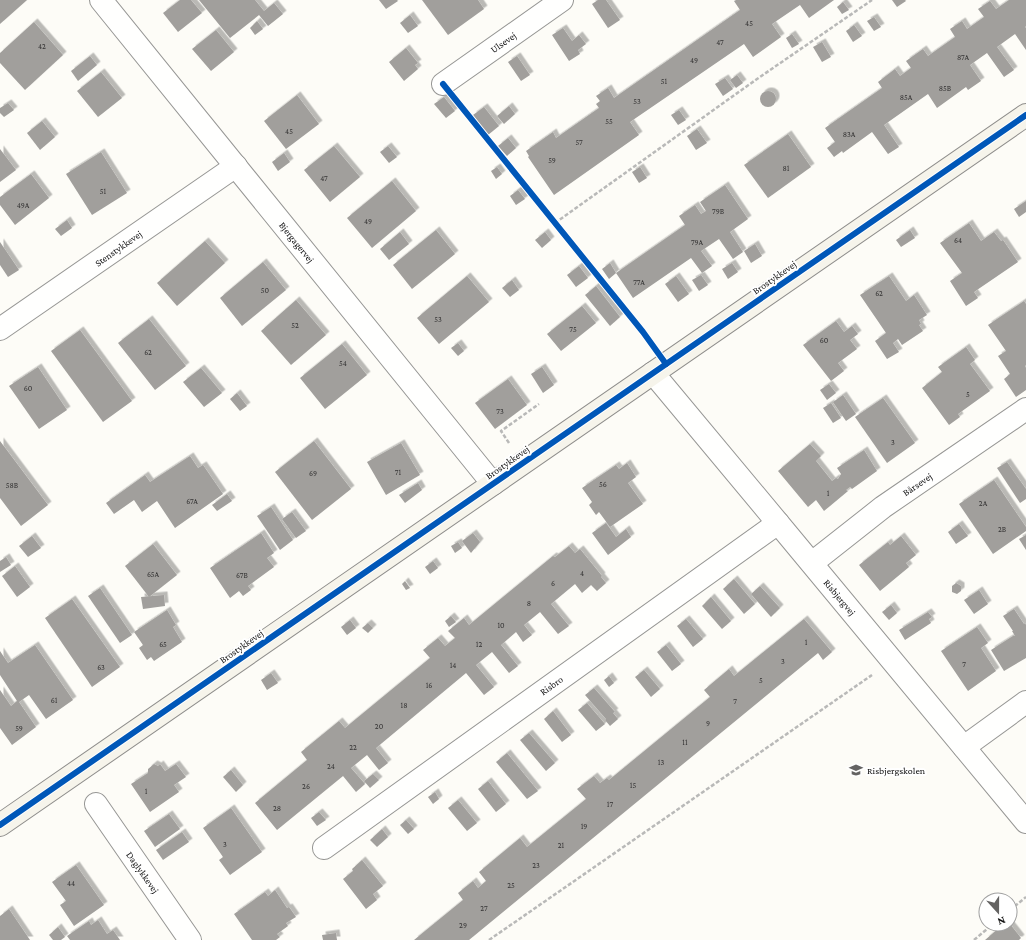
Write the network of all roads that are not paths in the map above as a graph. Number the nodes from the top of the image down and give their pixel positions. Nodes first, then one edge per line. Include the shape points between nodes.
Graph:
1 (101, 0) edge
2 (562, 0) edge
3 (444, 84) dead end
4 (1026, 115) edge
5 (236, 166) junction
6 (0, 329) edge
7 (653, 373) junction
8 (1026, 409) edge
9 (493, 484) junction
10 (778, 523) junction
11 (812, 563) junction
12 (1026, 702) edge
13 (964, 747) junction
14 (96, 804) dead end
15 (1026, 822) edge
16 (0, 825) edge
17 (324, 848) dead end
18 (190, 940) edge

1 - 5 street, Bjergagervej
2 - 3 street, Ulsevej
4 - 7 street, Brostykkevej
5 - 6 street, Stenstykkevej
5 - 9 street, Bjergagervej
7 - 9 street, Brostykkevej
7 - 10 street, Risbjergvej
8 - 11 street, Bårsevej via 883,507
9 - 16 street, Brostykkevej
10 - 11 street, Risbjergvej
10 - 17 street, Risbro
11 - 13 street, Risbjergvej
12 - 13 street
13 - 15 street, Risbjergvej
14 - 18 street, Daglykkevej

